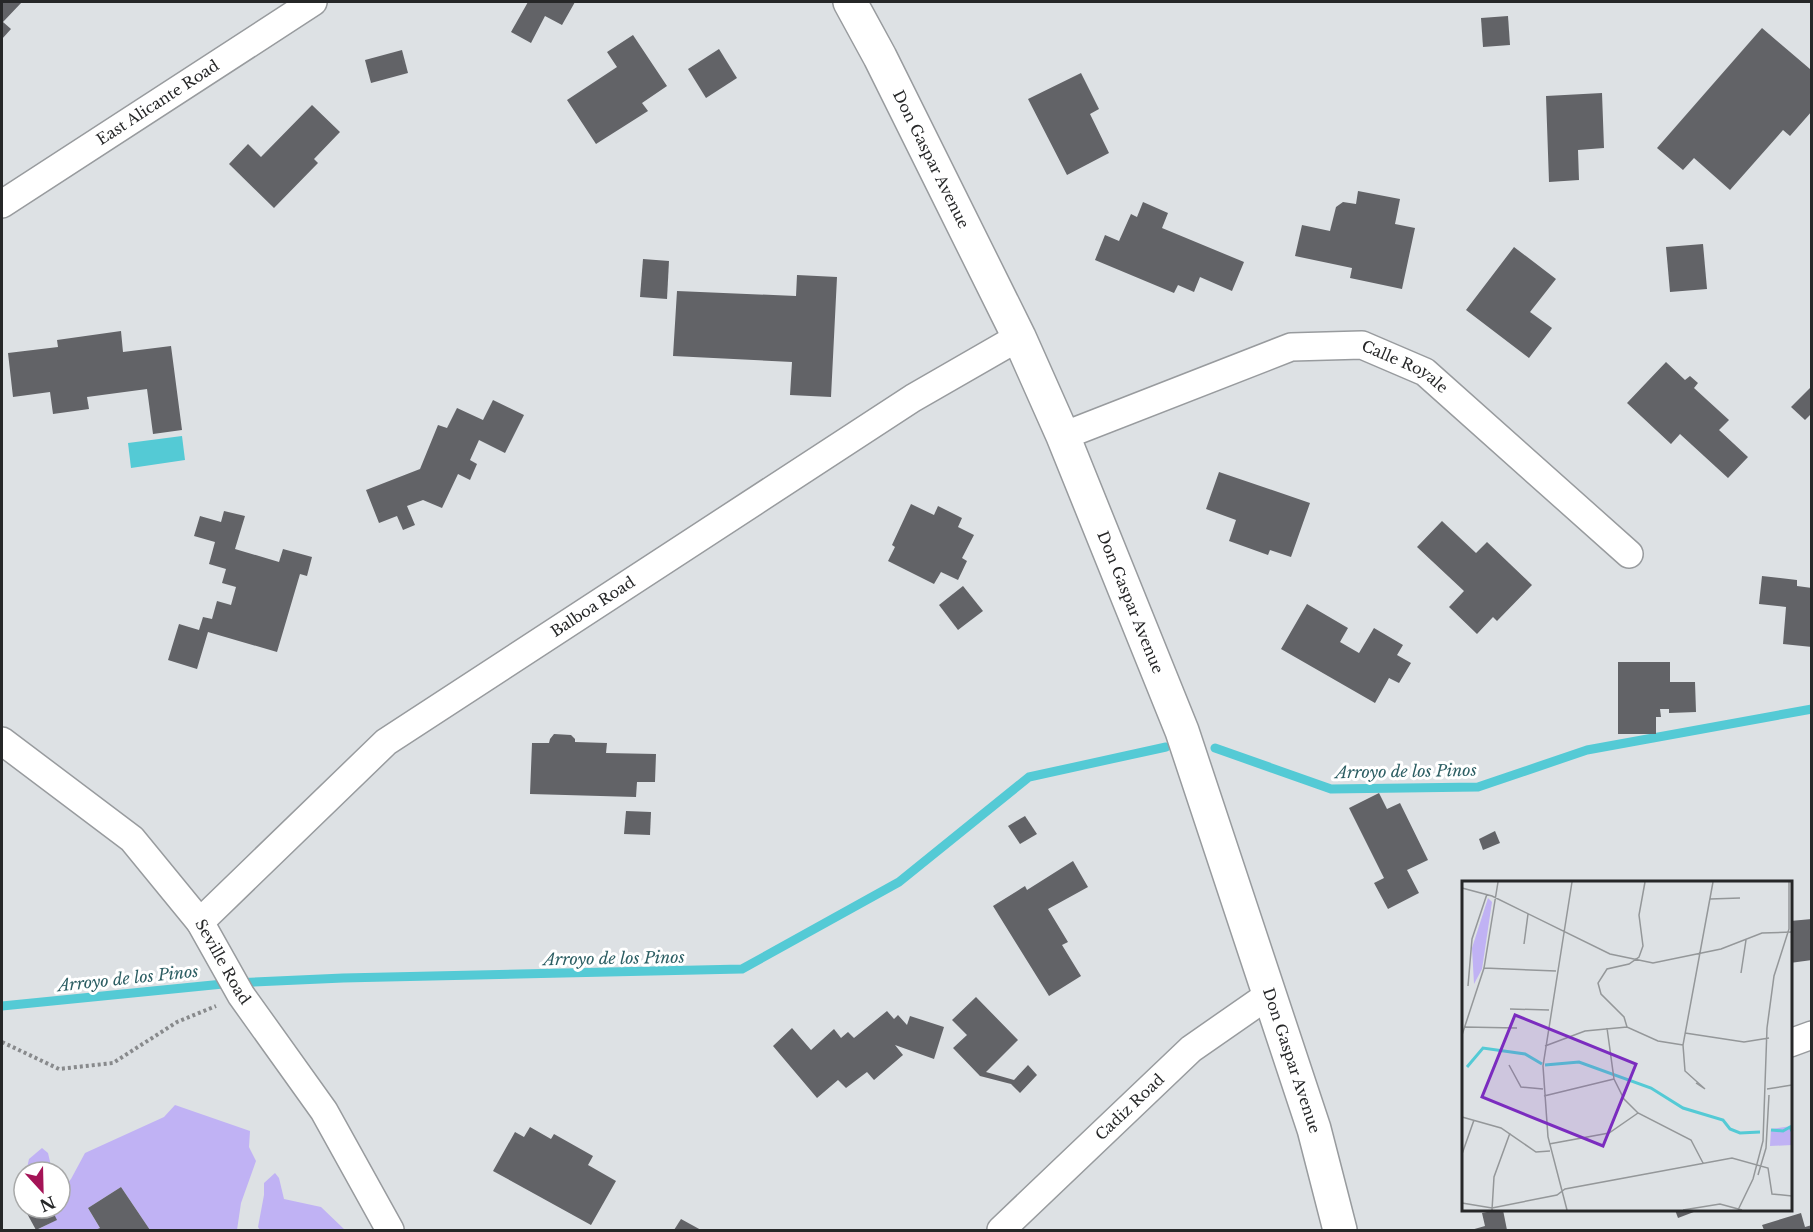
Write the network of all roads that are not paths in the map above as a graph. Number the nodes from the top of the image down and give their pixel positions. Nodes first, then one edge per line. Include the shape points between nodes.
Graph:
1 (313, 2) edge
2 (850, 2) edge
3 (2, 204) edge
4 (1019, 337) junction
5 (1063, 436) junction
6 (1629, 554) dead end
7 (2, 741) edge
8 (200, 922) junction
9 (1270, 994) junction
10 (1812, 1035) edge
11 (1792, 1043) edge
12 (390, 1230) edge
13 (1001, 1230) edge
14 (1340, 1230) edge

1 - 3 street, East Alicante Road
2 - 4 street, Don Gaspar Avenue
4 - 5 street, Don Gaspar Avenue
4 - 8 street, Balboa Road via 913,398 386,742
5 - 6 street, Calle Royale via 1291,347 1362,345 1425,372
5 - 9 street, Don Gaspar Avenue via 1182,731
7 - 8 street, Seville Road via 132,839
8 - 12 street, Seville Road via 241,995 324,1111
9 - 13 street, Cadiz Road via 1191,1049
9 - 14 street, Don Gaspar Avenue via 1314,1129
10 - 11 street

